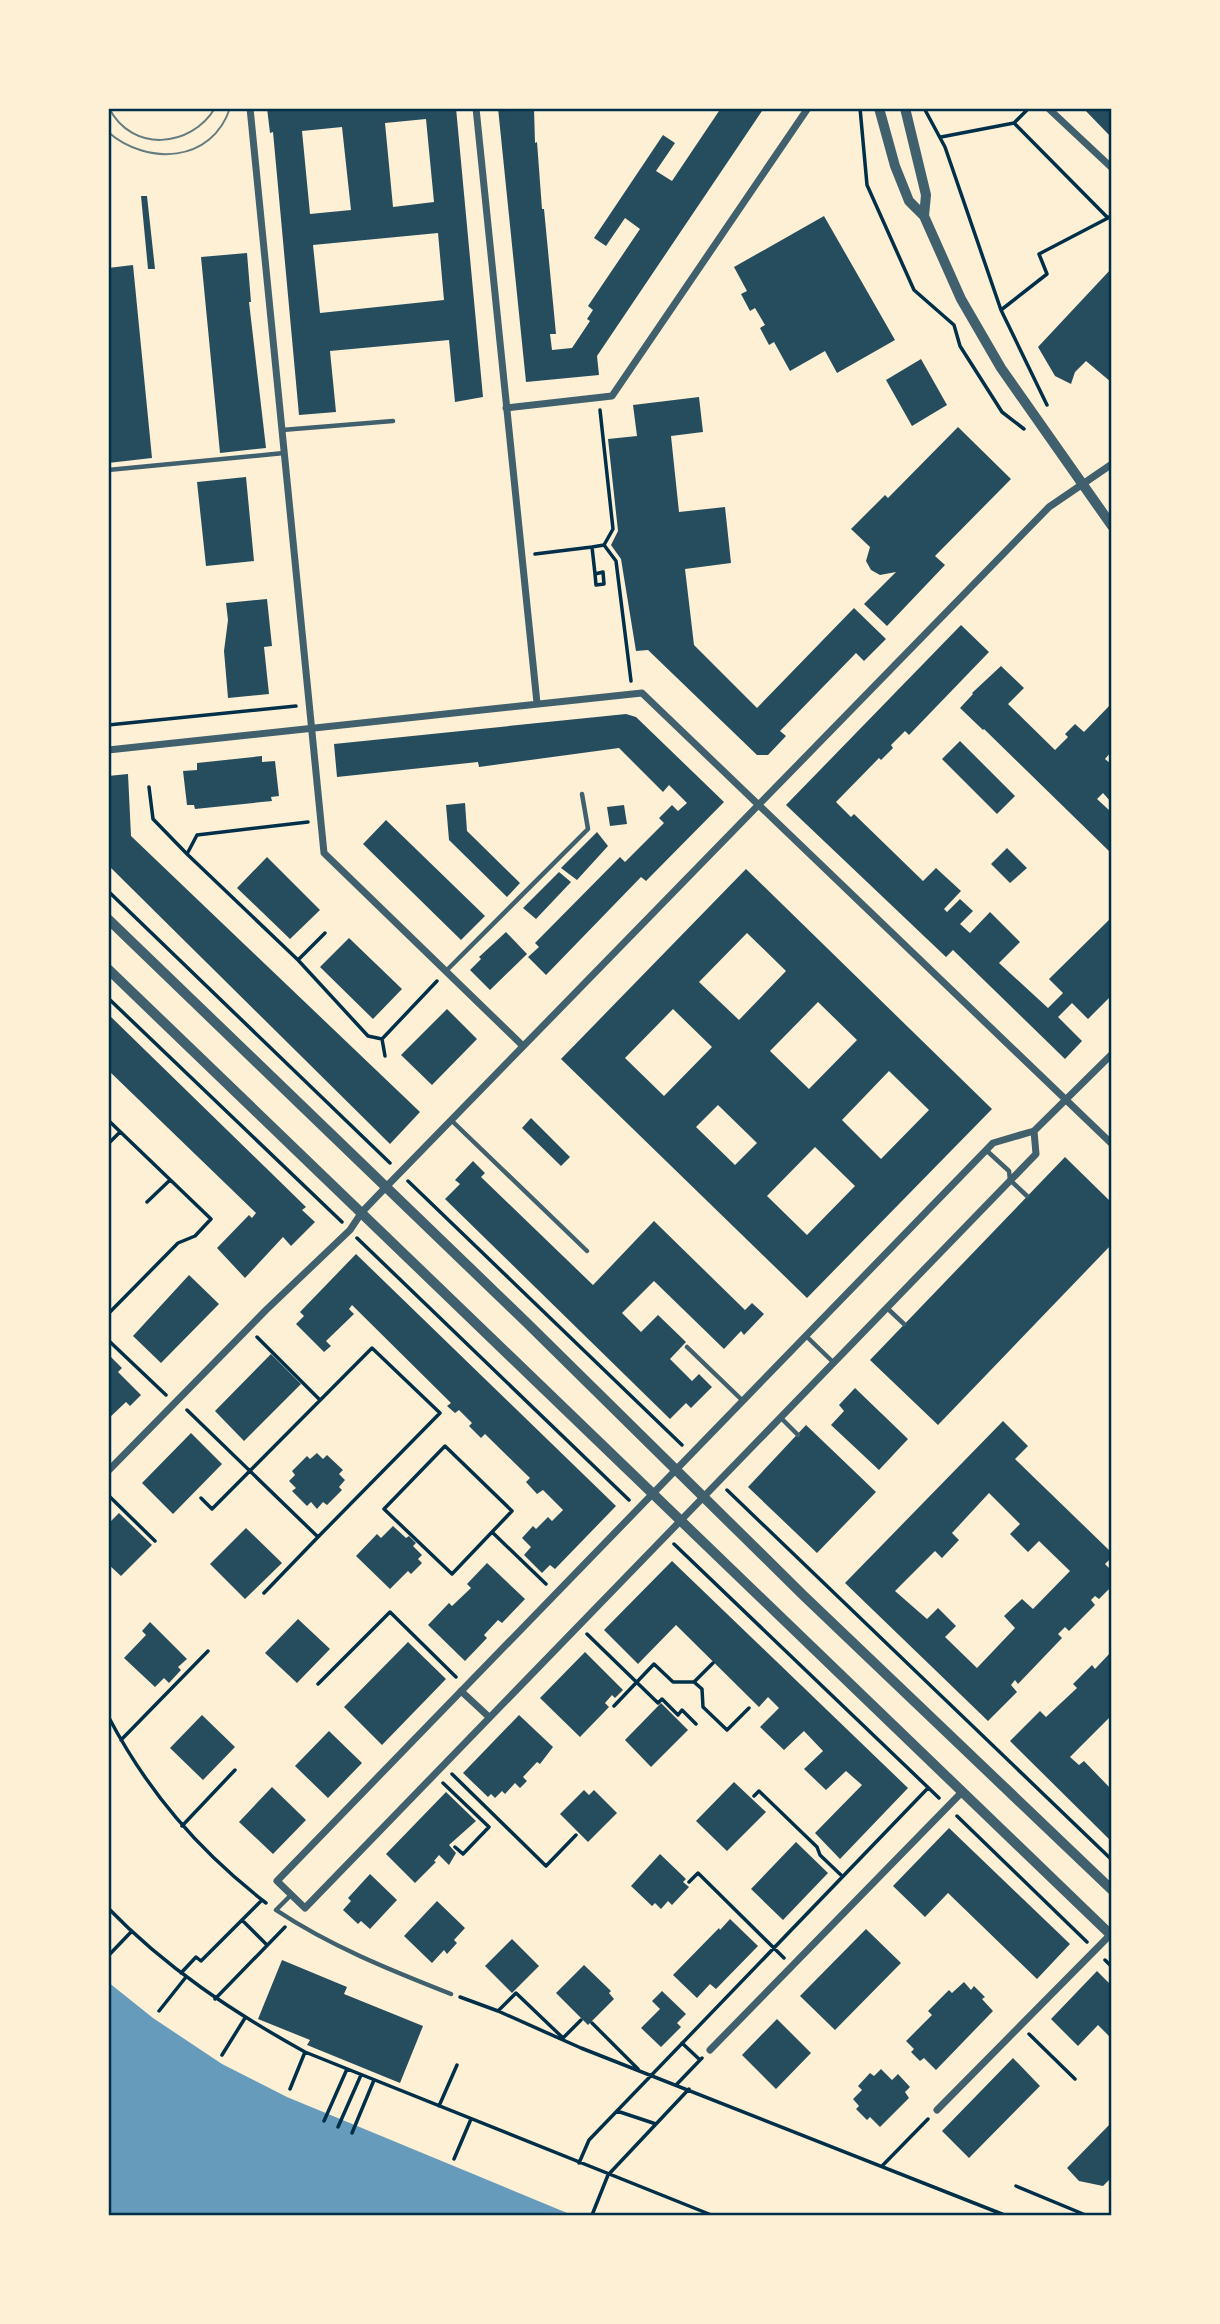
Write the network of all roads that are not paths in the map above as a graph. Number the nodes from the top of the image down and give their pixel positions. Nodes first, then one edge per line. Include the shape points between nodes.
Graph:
1 (250, 108) edge
2 (476, 108) edge
3 (808, 108) edge
4 (879, 108) edge
5 (905, 108) edge
6 (1048, 108) edge
7 (1111, 168) edge
8 (924, 216) junction
9 (506, 408) junction
10 (393, 421) dead end
11 (282, 430) junction
12 (284, 453) junction
13 (1111, 464) edge
14 (108, 470) edge
15 (1082, 484) junction
16 (1111, 526) edge
17 (537, 703) junction
18 (311, 729) junction
19 (108, 750) edge
20 (582, 794) dead end
21 (759, 804) junction
22 (108, 919) edge
23 (108, 969) edge
24 (446, 971) junction
25 (523, 1046) junction
26 (1111, 1054) edge
27 (1065, 1099) junction
28 (451, 1120) junction
29 (1034, 1131) junction
30 (1111, 1144) edge
31 (986, 1150) junction
32 (1010, 1180) junction
33 (385, 1188) junction
34 (1027, 1196) dead end
35 (362, 1212) junction
36 (587, 1251) dead end
37 (886, 1308) junction
38 (904, 1324) dead end
39 (806, 1336) junction
40 (687, 1347) dead end
41 (834, 1362) junction
42 (743, 1401) junction
43 (780, 1418) junction
44 (798, 1434) dead end
45 (676, 1469) junction
46 (108, 1471) edge
47 (652, 1493) junction
48 (703, 1497) junction
49 (680, 1520) junction
50 (463, 1688) junction
51 (489, 1717) junction
52 (962, 1792) junction
53 (1111, 1890) edge
54 (291, 1895) junction
55 (1111, 1935) edge
56 (451, 1994) road end
57 (710, 2050) road end
58 (937, 2110) road end

1 - 11 street
2 - 9 street
3 - 9 street via 612,396
4 - 8 street via 909,201
5 - 8 street via 926,195
6 - 7 street
8 - 15 street via 961,299 1000,368
9 - 17 street
10 - 11 lane
11 - 12 street
12 - 14 lane
12 - 18 street
13 - 15 street
15 - 16 street
15 - 21 street via 1048,507
17 - 18 street
17 - 21 street via 642,693
18 - 19 street
18 - 24 street via 324,853
20 - 24 lane via 588,829
21 - 25 street
21 - 27 street
22 - 33 street
23 - 35 street
24 - 25 street
25 - 28 street
26 - 27 street
27 - 29 street
27 - 30 street
28 - 33 street
28 - 36 lane
29 - 31 street via 993,1143
29 - 32 street via 1036,1154
31 - 32 lane via 1009,1171
31 - 39 street
32 - 34 lane
32 - 37 street
33 - 35 street
33 - 45 street
35 - 46 street via 350,1230
35 - 47 street
37 - 38 lane
37 - 41 street
39 - 41 lane
39 - 42 street
40 - 42 lane
41 - 43 street
42 - 45 street
43 - 44 lane
43 - 48 street
45 - 47 street
45 - 48 street
47 - 49 street
47 - 50 street
48 - 49 street
48 - 53 street
49 - 51 street
49 - 52 street
50 - 51 street
50 - 54 street via 277,1881
51 - 54 street via 305,1908
52 - 55 street
52 - 57 street
54 - 56 lane via 276,1910 291,1920 346,1951
55 - 58 street

